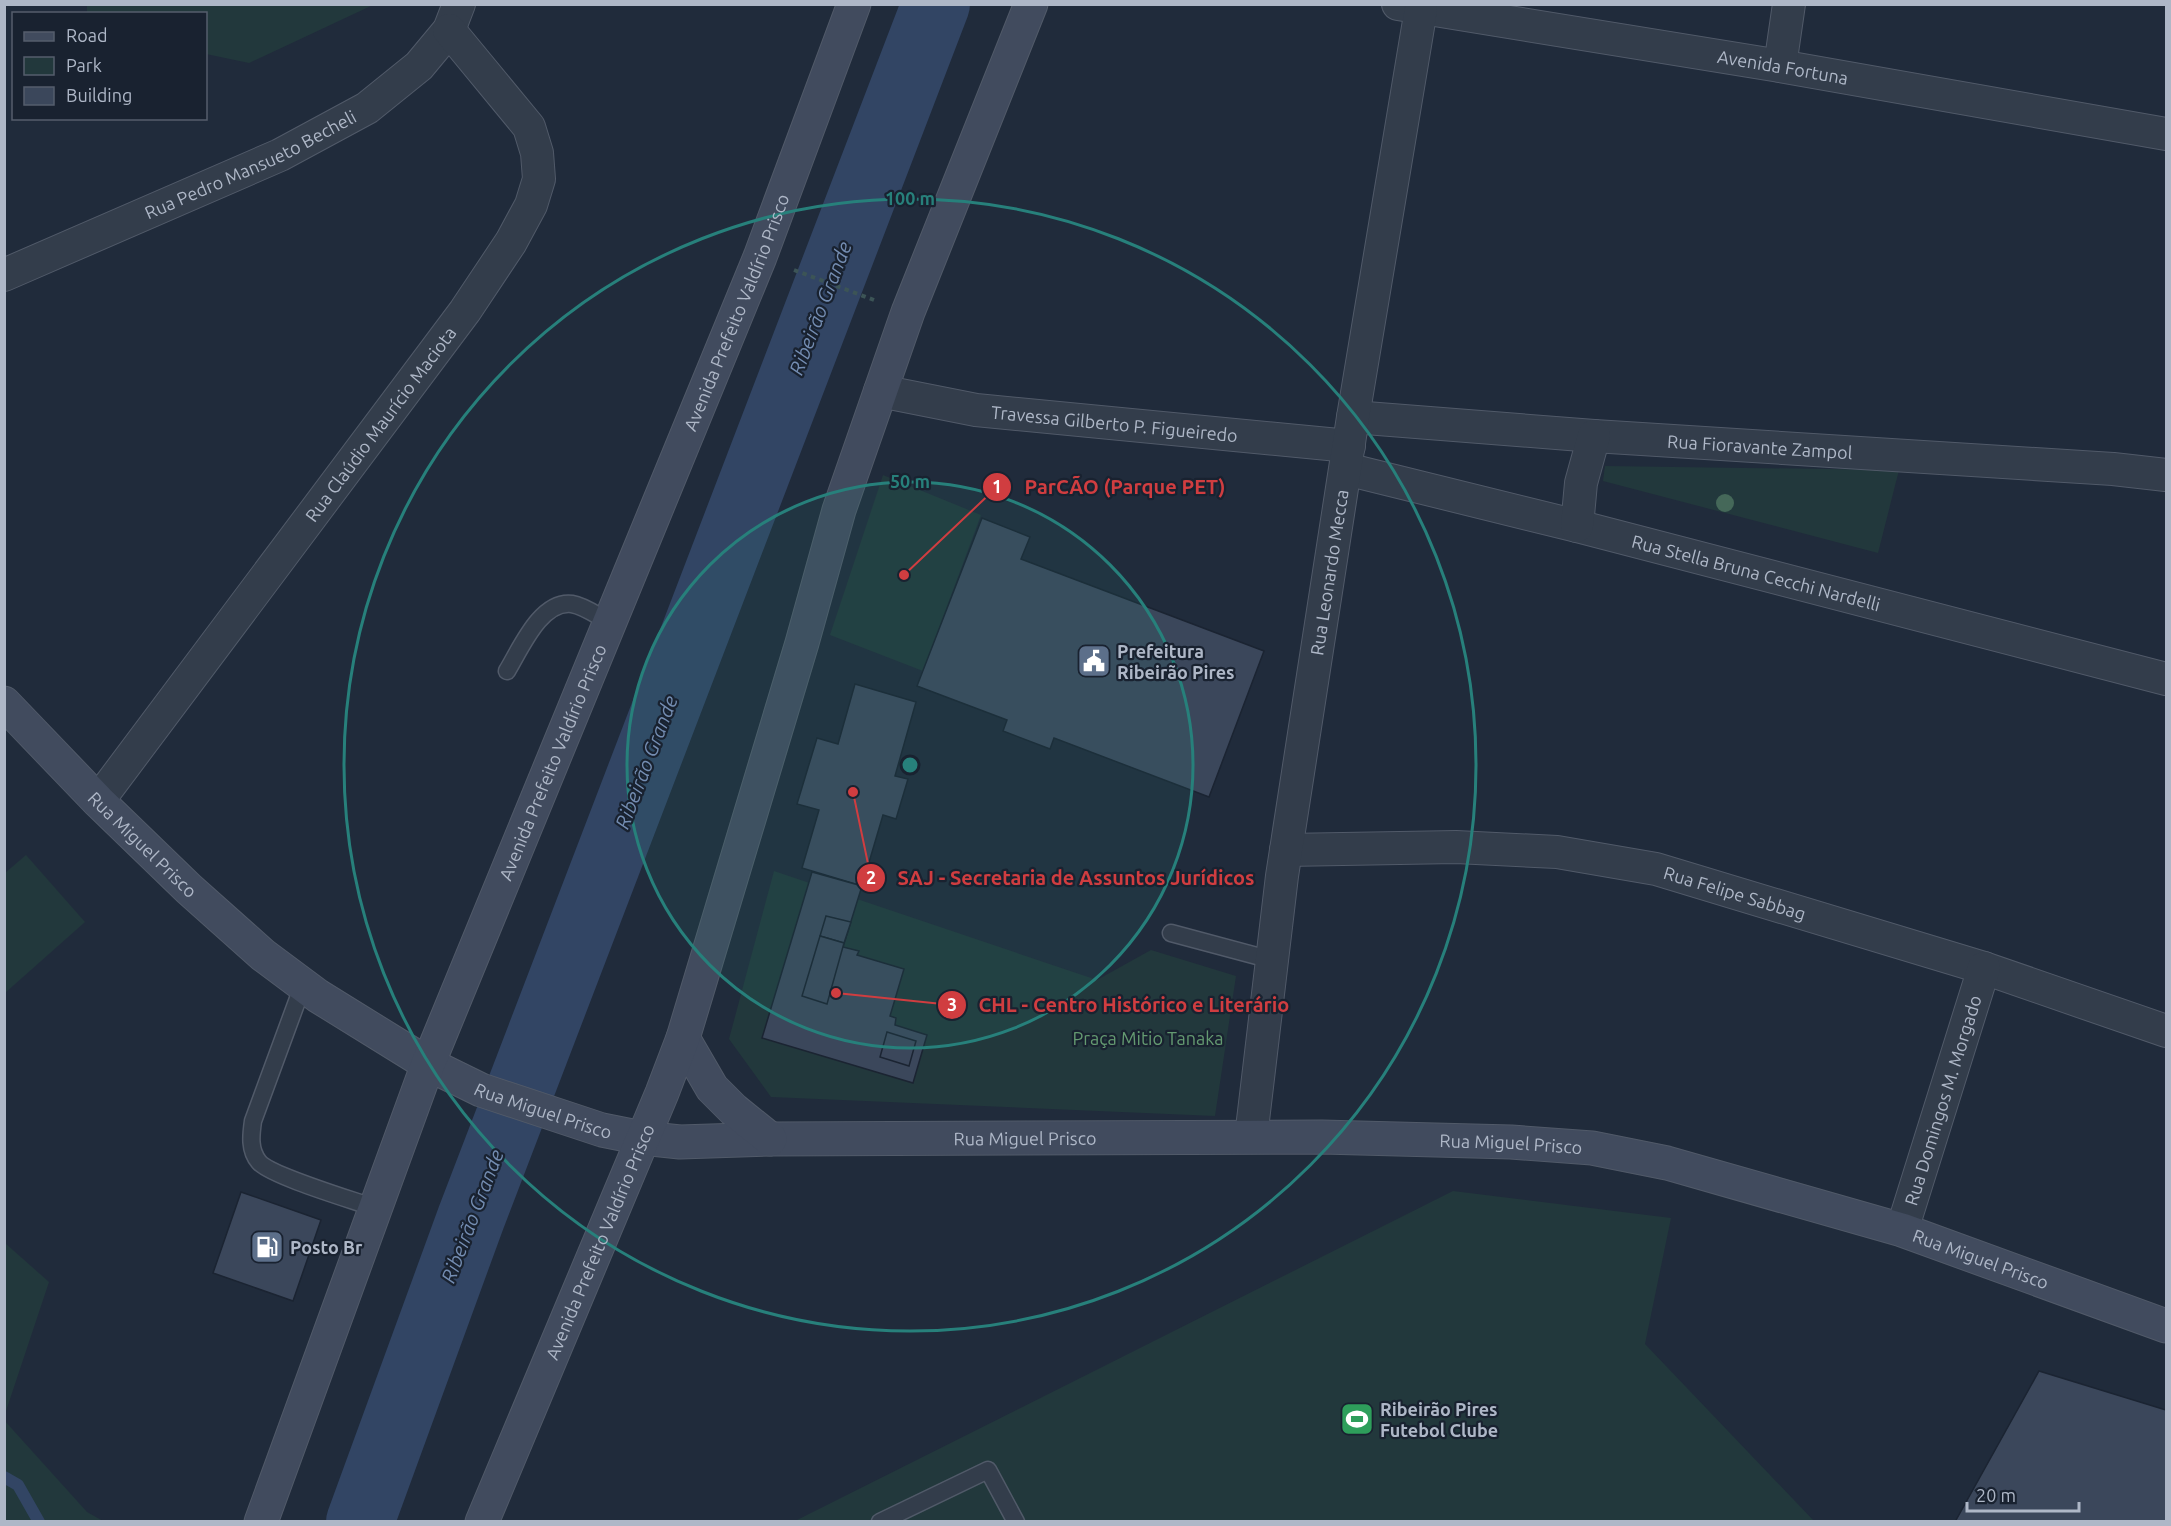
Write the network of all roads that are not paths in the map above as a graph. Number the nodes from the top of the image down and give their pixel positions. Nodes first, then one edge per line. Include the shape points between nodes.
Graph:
1 (854, 4) edge
2 (1031, 4) edge
3 (1789, 4) edge
4 (1410, 7) edge
5 (454, 17) edge
6 (1780, 66) junction
7 (2166, 134) edge
8 (4, 275) edge
9 (880, 391) junction
10 (1594, 436) junction
11 (1350, 444) junction
12 (2166, 475) edge
13 (1577, 526) junction
14 (611, 623) junction
15 (507, 671) dead end
16 (2166, 679) edge
17 (4, 703) edge
18 (98, 801) junction
19 (1286, 850) junction
20 (1171, 933) dead end
21 (1272, 960) junction
22 (1984, 968) junction
23 (303, 985) junction
24 (2166, 1031) edge
25 (683, 1038) junction
26 (428, 1064) junction
27 (1251, 1137) junction
28 (642, 1138) junction
29 (770, 1139) junction
30 (375, 1208) junction
31 (1902, 1230) junction
32 (2166, 1326) edge
33 (261, 1521) edge
34 (482, 1521) edge
35 (880, 1521) edge
36 (1016, 1521) edge

1 - 14 main road, Avenida Prefeito Valdírio Prisco via 760,257
2 - 9 main road, Avenida Prefeito Valdírio Prisco
3 - 6 street
4 - 6 street, Avenida Fortuna
4 - 11 street, Rua Leonardo Mecca
5 - 8 street, Rua Pedro Mansueto Becheli via 419,66 367,108 280,155
5 - 18 street, Rua Claúdio Maurício Maciota via 529,127 539,179 531,205 465,310
6 - 7 street, Avenida Fortuna
9 - 11 street, Travessa Gilberto P. Figueiredo via 976,410
9 - 25 main road, Avenida Prefeito Valdírio Prisco via 839,510
10 - 11 street, Rua Fioravante Zampol
10 - 12 street, Rua Fioravante Zampol
10 - 13 street via 1581,483
11 - 13 street, Rua Stella Bruna Cecchi Nardelli
11 - 19 street, Rua Leonardo Mecca
13 - 16 street, Rua Stella Bruna Cecchi Nardelli
14 - 15 lane via 574,604 559,604 541,616
14 - 26 main road, Avenida Prefeito Valdírio Prisco
17 - 18 main road, Rua Miguel Prisco
18 - 23 main road, Rua Miguel Prisco via 189,889
19 - 21 street, Rua Leonardo Mecca
19 - 22 street, Rua Felipe Sabbag via 1456,847 1557,852 1656,868
20 - 21 lane
21 - 27 street, Rua Leonardo Mecca
22 - 24 street, Rua Felipe Sabbag
22 - 31 street, Rua Domingos M. Morgado
23 - 26 main road, Rua Miguel Prisco
23 - 30 lane via 253,1121 250,1142 258,1161 273,1172
25 - 28 main road, Avenida Prefeito Valdírio Prisco
25 - 29 main road via 712,1088
26 - 28 main road, Rua Miguel Prisco via 481,1090 568,1121
26 - 30 main road, Avenida Prefeito Valdírio Prisco
27 - 29 main road, Rua Miguel Prisco
27 - 31 main road, Rua Miguel Prisco via 1511,1142 1592,1148 1668,1163
28 - 29 main road, Rua Miguel Prisco via 680,1142
28 - 34 main road, Avenida Prefeito Valdírio Prisco
30 - 33 main road, Avenida Prefeito Valdírio Prisco
31 - 32 main road, Rua Miguel Prisco
35 - 36 lane via 988,1470

